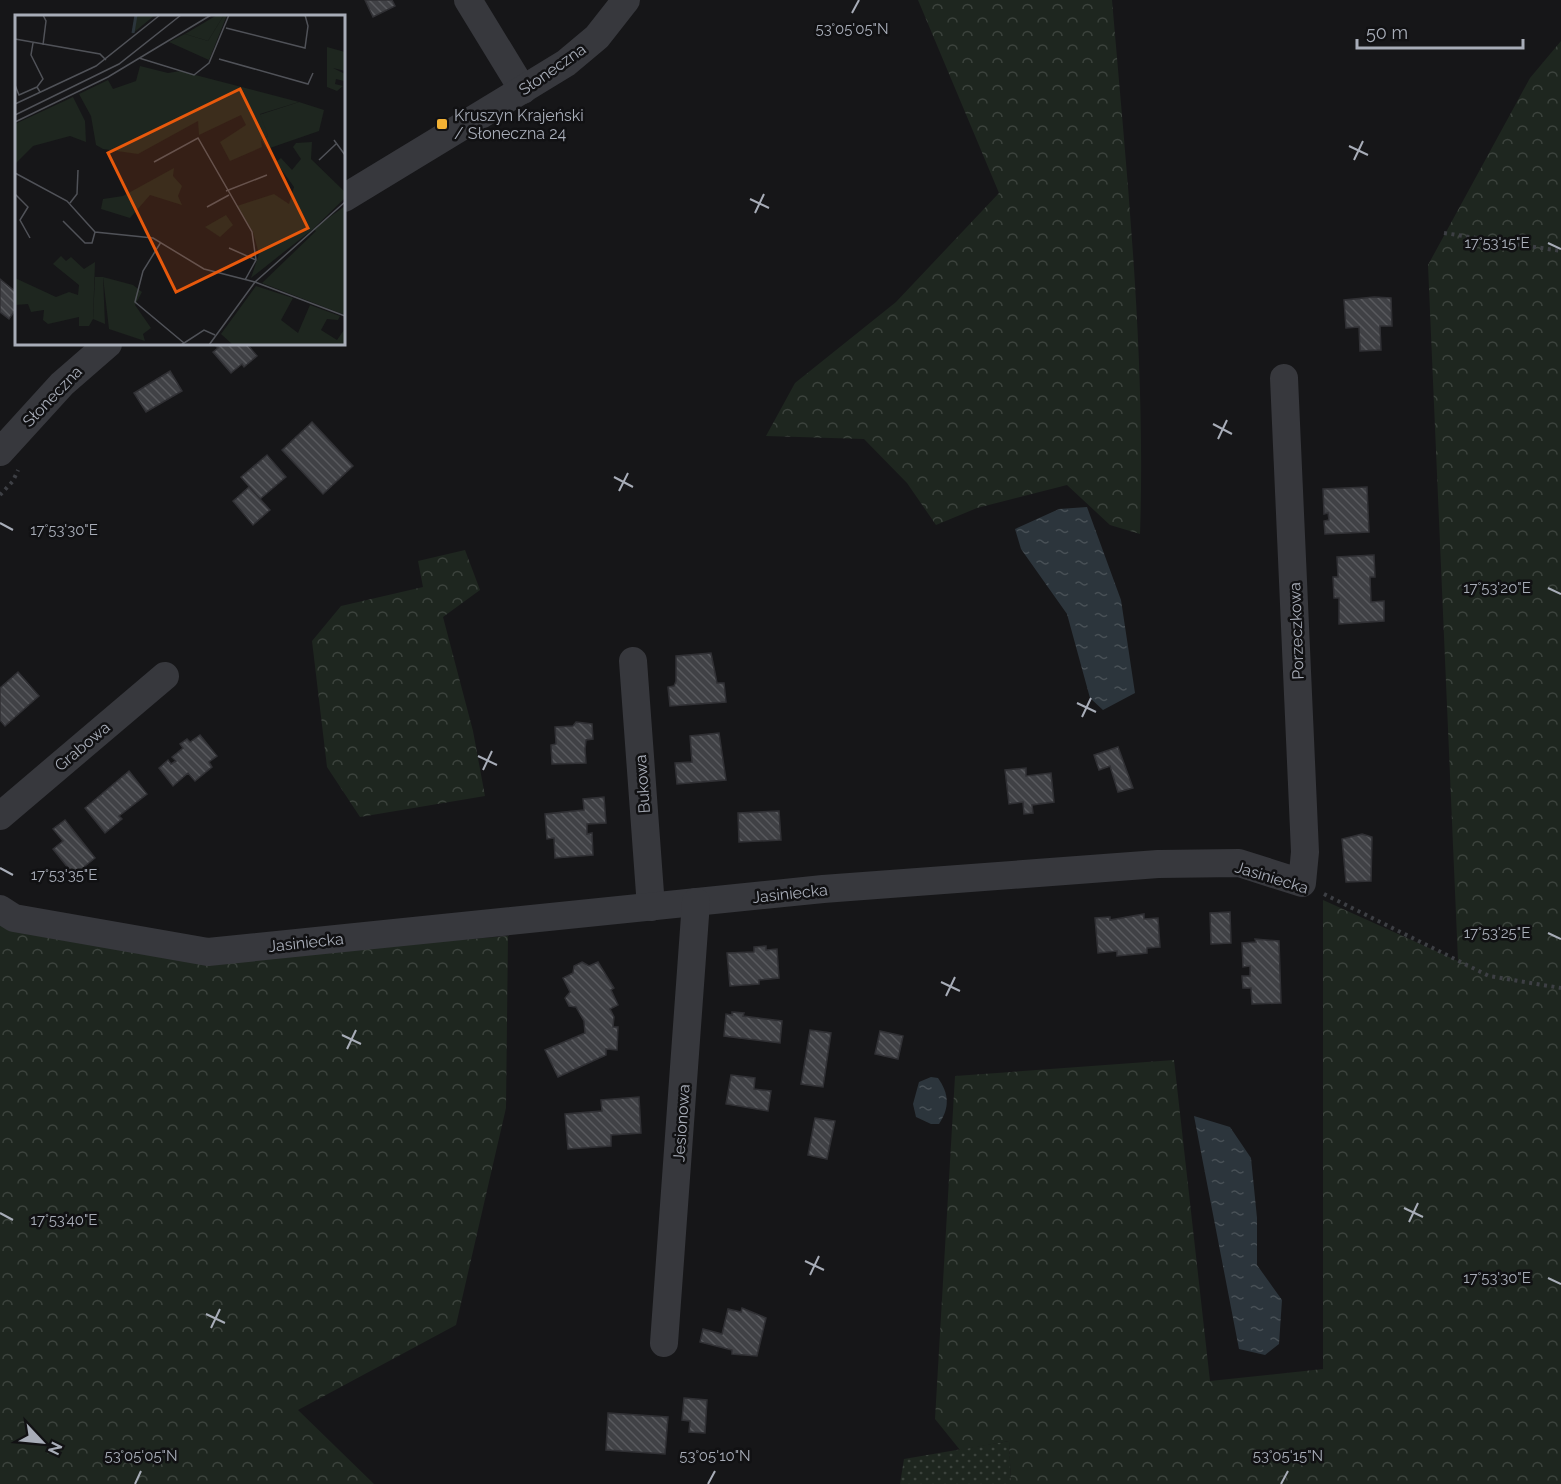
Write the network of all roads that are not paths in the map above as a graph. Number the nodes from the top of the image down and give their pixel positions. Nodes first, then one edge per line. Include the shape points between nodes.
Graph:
1 (468, 0) edge
2 (626, 0) edge
3 (523, 90) junction
4 (345, 197) edge
5 (107, 345) edge
6 (1284, 378) dead end
7 (0, 452) edge
8 (633, 661) dead end
9 (165, 676) dead end
10 (0, 816) edge
11 (1302, 883) joint
12 (696, 902) junction
13 (651, 907) junction
14 (0, 909) edge
15 (664, 1343) dead end

1 - 3 street
2 - 3 street, Słoneczna via 597,37 566,63
3 - 4 street, Słoneczna
5 - 7 street, Słoneczna via 62,384
6 - 11 street, Porzeczkowa via 1305,852
8 - 13 street, Bukowa
9 - 10 street, Grabowa
11 - 12 street, Jasiniecka via 1239,863 1158,864
12 - 13 street, Jasiniecka
12 - 15 street, Jesionowa
13 - 14 street, Jasiniecka via 208,952 14,918

